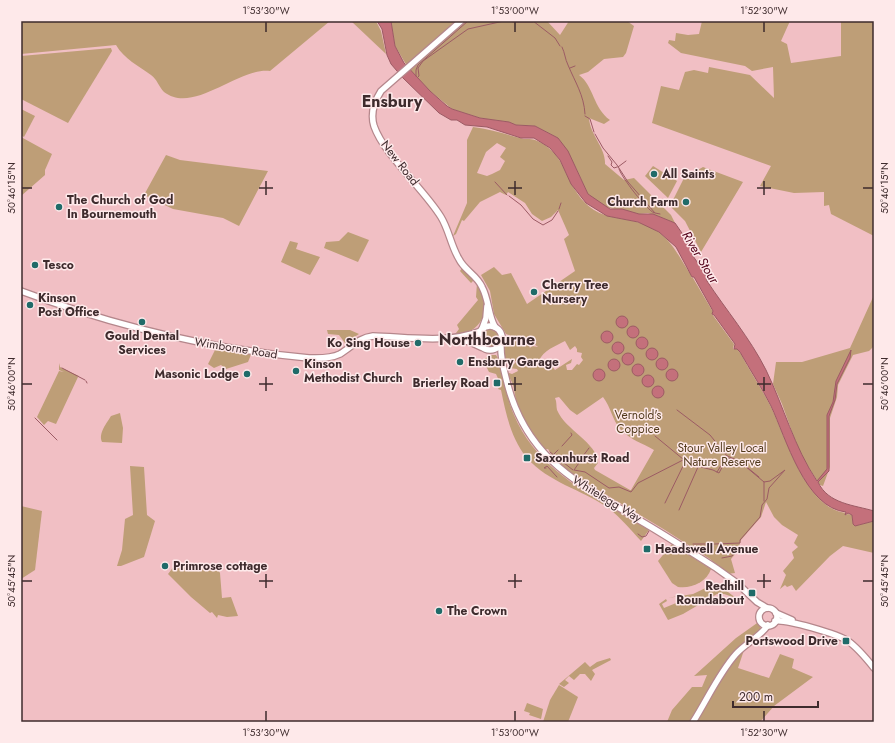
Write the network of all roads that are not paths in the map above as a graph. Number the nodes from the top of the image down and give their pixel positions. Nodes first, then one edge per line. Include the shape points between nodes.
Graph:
1 (461, 21) edge
2 (21, 291) edge
3 (487, 300) junction
4 (495, 327) junction
5 (481, 330) junction
6 (452, 338) junction
7 (501, 341) junction
8 (482, 348) junction
9 (492, 350) junction
10 (501, 360) junction
11 (757, 602) junction
12 (767, 608) junction
13 (776, 613) junction
14 (760, 614) junction
15 (775, 621) junction
16 (762, 622) junction
17 (768, 625) junction
18 (757, 636) junction
19 (867, 657) junction
20 (874, 662) edge
21 (874, 668) edge
22 (693, 722) edge

1 - 3 main road, New Road via 381,91 375,100 374,125 381,141 434,206 459,260 477,279
2 - 6 main road, Wimborne Road via 153,333 275,355 330,357 362,338 373,336
3 - 4 main road, New Road
3 - 5 main road via 486,318
4 - 5 main road via 488,326
4 - 7 main road via 501,335
5 - 6 main road, Wimborne Road via 471,335
5 - 8 main road via 478,341
6 - 8 main road, Wimborne Road
7 - 9 main road via 498,347
7 - 10 main road, Whitelegg Way
8 - 9 main road
9 - 10 main road, Whitelegg Way
10 - 11 main road, Whitelegg Way via 518,415 532,440 552,463 577,482 716,568
11 - 12 main road, Whitelegg Way
11 - 14 main road
12 - 13 main road
12 - 14 main road
13 - 15 main road
13 - 19 main road via 843,635 851,639
14 - 16 main road
15 - 17 main road
15 - 19 main road via 839,636
16 - 17 main road
16 - 18 main road
17 - 18 main road
18 - 22 main road via 735,655
19 - 20 main road
19 - 21 main road

